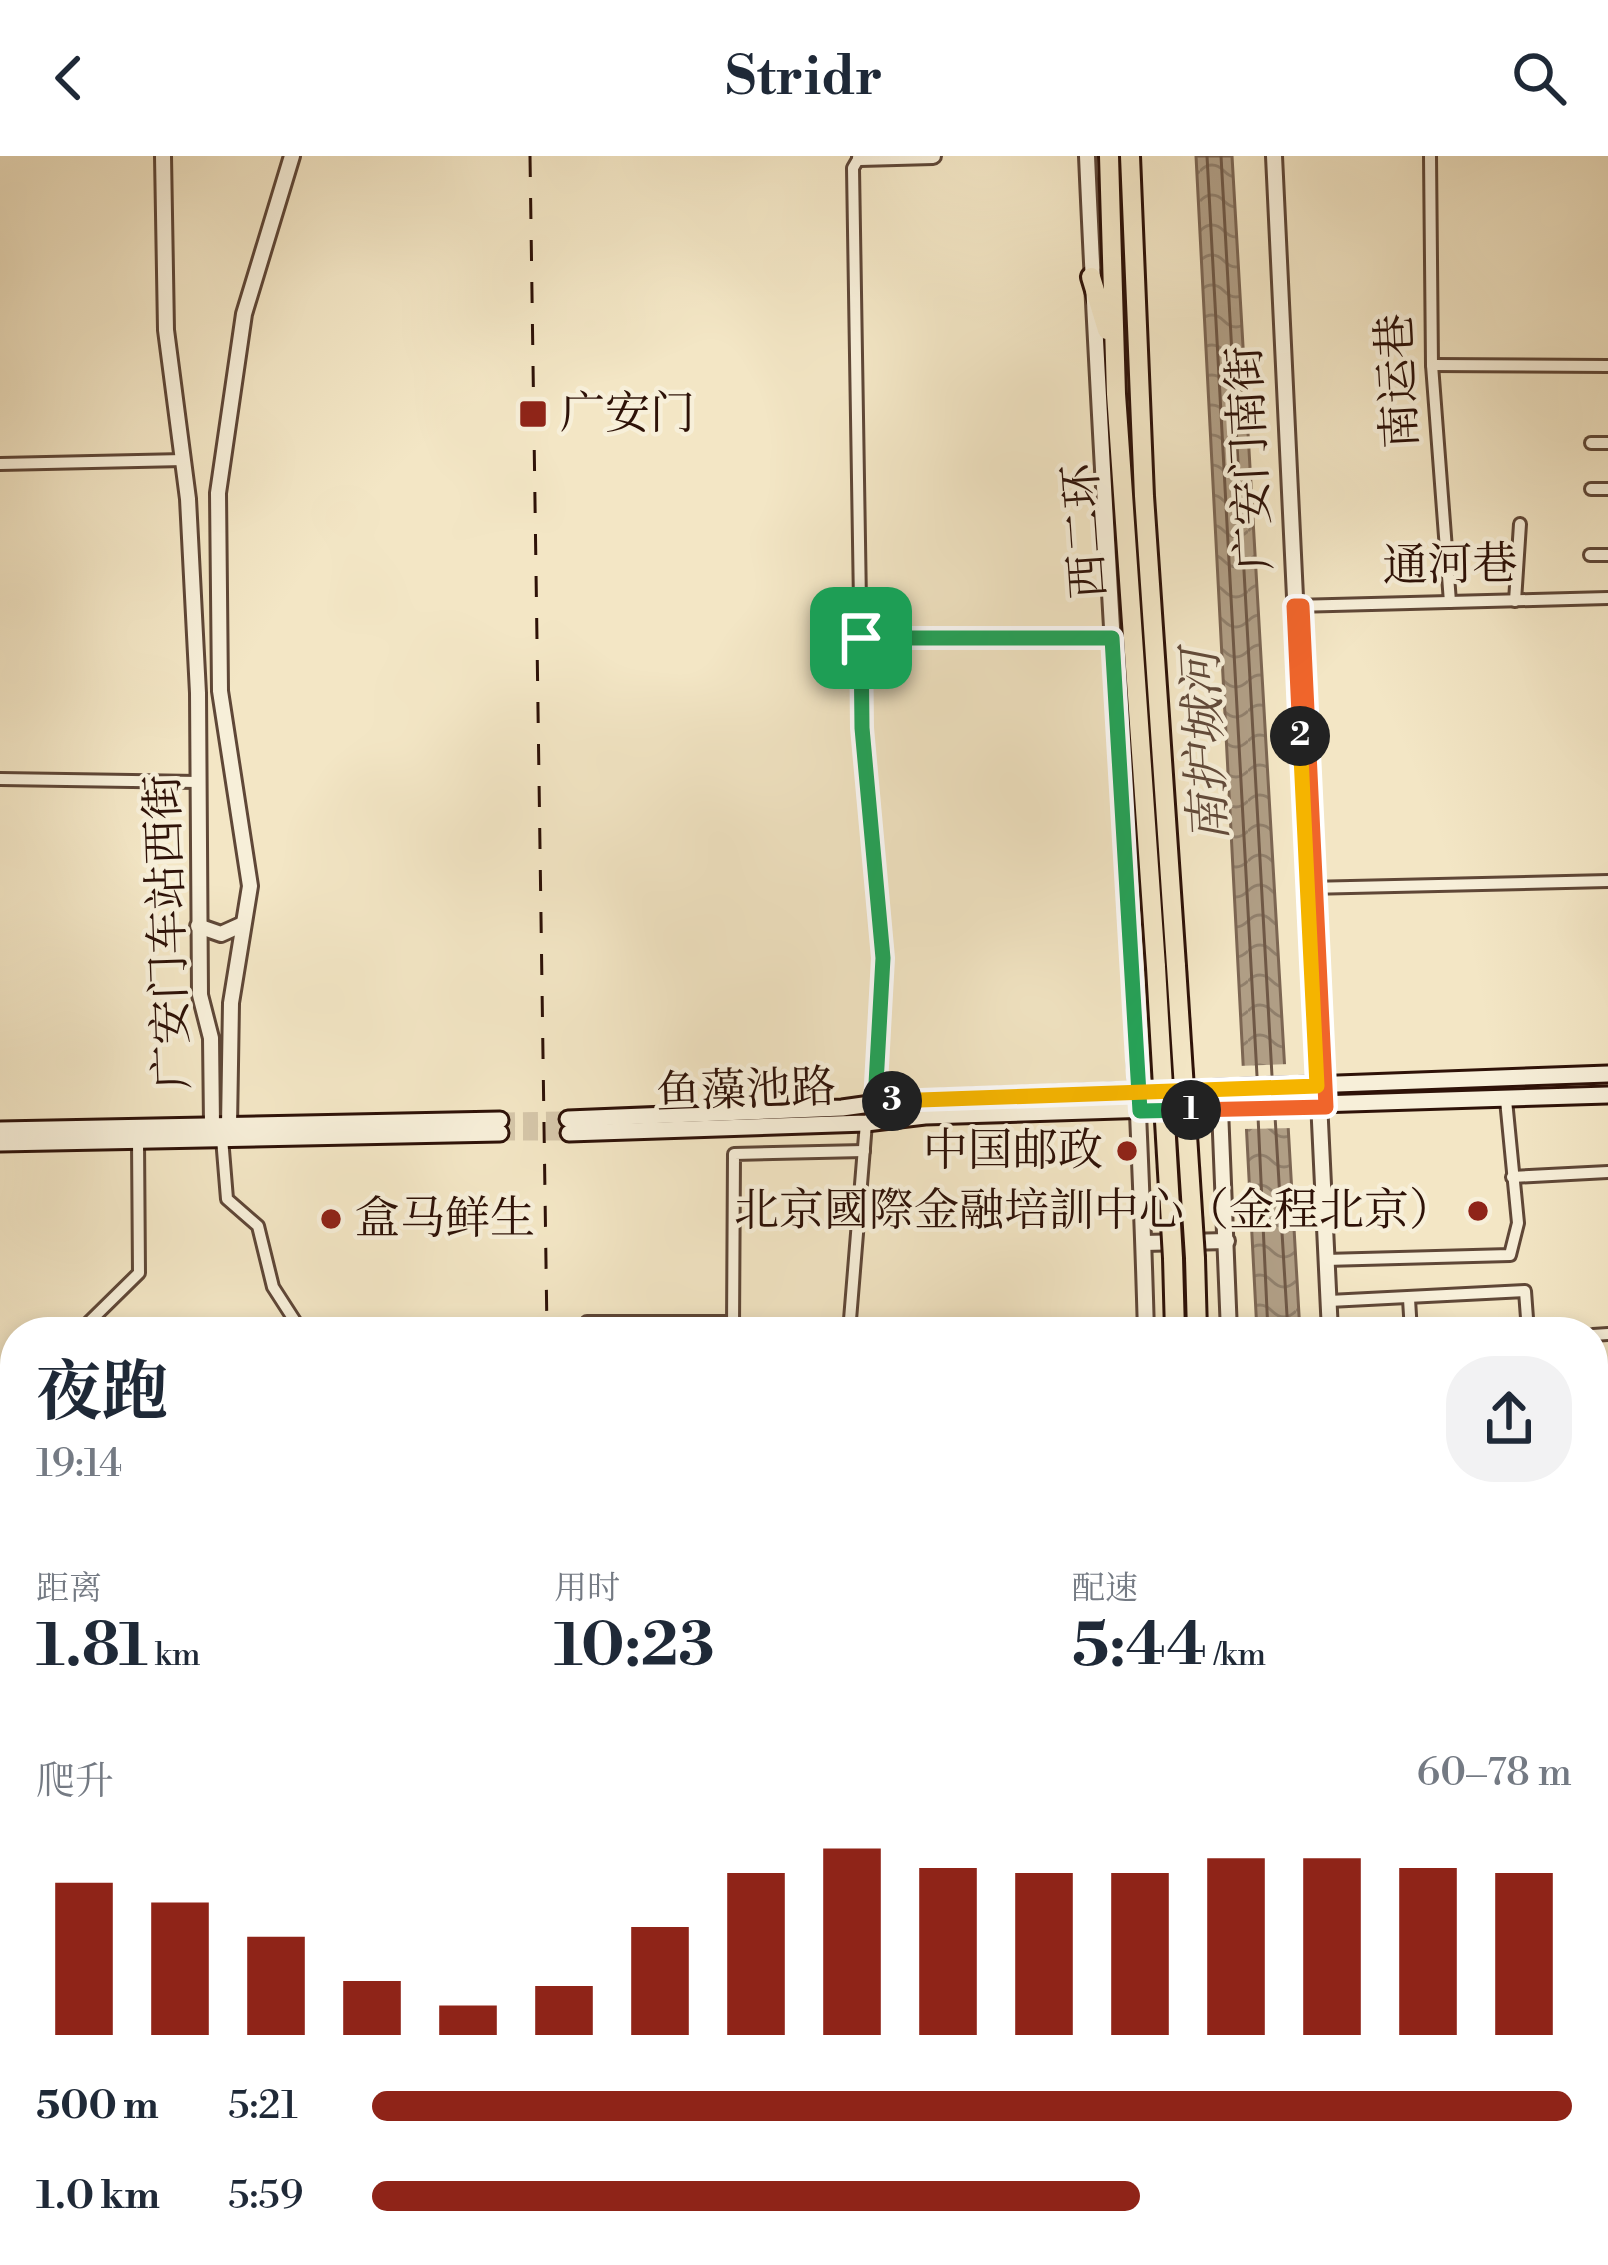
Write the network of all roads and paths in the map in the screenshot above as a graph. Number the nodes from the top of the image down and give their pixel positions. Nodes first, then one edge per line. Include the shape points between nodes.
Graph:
1 (163, 156) edge
2 (292, 156) edge
3 (933, 156) edge
4 (1087, 156) edge
5 (1109, 156) edge
6 (1130, 156) edge
7 (1278, 156) edge
8 (1430, 156) edge
9 (860, 157) edge
10 (1091, 277) junction
11 (1114, 353) junction
12 (1432, 365) junction
13 (1608, 366) edge
14 (1591, 442) dead end
15 (1608, 442) edge
16 (184, 460) junction
17 (0, 464) edge
18 (1591, 489) dead end
19 (1608, 489) edge
20 (218, 493) junction
21 (188, 500) junction
22 (1520, 524) dead end
23 (1590, 555) dead end
24 (1608, 555) edge
25 (1608, 598) edge
26 (1515, 601) junction
27 (1450, 602) junction
28 (1298, 606) junction
29 (861, 638) junction
30 (1112, 638) junction
31 (220, 692) junction
32 (198, 693) junction
33 (0, 779) edge
34 (198, 782) junction
35 (1608, 881) edge
36 (1311, 888) junction
37 (244, 922) junction
38 (198, 926) junction
39 (1166, 967) junction
40 (1608, 1074) edge
41 (1314, 1087) junction
42 (1608, 1095) edge
43 (1505, 1100) junction
44 (875, 1102) junction
45 (1140, 1102) junction
46 (1229, 1103) junction
47 (1315, 1107) junction
48 (866, 1123) junction
49 (500, 1126) tunnel mouth
50 (221, 1129) junction
51 (0, 1130) edge
52 (138, 1140) junction
53 (0, 1143) edge
54 (864, 1151) junction
55 (1608, 1172) edge
56 (1512, 1177) junction
57 (1227, 1241) junction
58 (1144, 1243) junction
59 (1329, 1260) junction
60 (1409, 1299) junction
61 (1333, 1301) junction
62 (94, 1317) edge
63 (292, 1317) edge
64 (734, 1317) edge
65 (850, 1317) edge
66 (1146, 1317) edge
67 (1175, 1317) edge
68 (1197, 1317) edge
69 (1229, 1317) edge
70 (1334, 1317) edge
71 (1410, 1317) edge
72 (1527, 1317) edge

1 - 16 street, 广安门车站西街 via 166,329
2 - 20 street, 广安门车站西街 via 244,314
3 - 9 street
4 - 10 street
5 - 11 highway, 西二环
6 - 39 highway, 西二环
7 - 28 street, 广安门南街
8 - 12 street, 南运巷
9 - 29 street via 853,168
10 - 11 highway
10 - 30 street
11 - 39 highway, 西二环
12 - 13 street
12 - 27 street, 南运巷
14 - 15 street
16 - 17 street
16 - 21 street, 广安门车站西街
18 - 19 street
20 - 21 street via 205,507
20 - 31 street, 广安门车站西街
21 - 32 street, 广安门车站西街
22 - 26 street
23 - 24 street
25 - 26 street, 通河巷
26 - 27 street, 通河巷
27 - 28 street, 通河巷
28 - 36 street, 广安门南街
29 - 30 street
29 - 44 street via 883,958
30 - 45 street
31 - 32 street via 210,686
31 - 37 street, 广安门车站西街 via 248,856
32 - 34 street, 广安门车站西街
33 - 34 street
34 - 38 street, 广安门车站西街
35 - 36 street
36 - 41 street, 广安门南街
37 - 38 street via 233,933
37 - 50 street, 广安门车站西街
38 - 50 street, 广安门车站西街
39 - 67 highway, 西二环, bridge
39 - 68 highway, 西二环, bridge
40 - 41 main road
41 - 46 main road
41 - 47 street, 广安门南街
42 - 43 main road
43 - 47 main road
43 - 56 street
44 - 45 main road, 鱼藻池路
44 - 48 main road, 鱼藻池路 via 568,1126
45 - 46 main road
45 - 48 main road, 鱼藻池路
45 - 58 street
46 - 47 main road
46 - 57 street
47 - 59 street, 广安门南街
48 - 54 street
49 - 50 main road
50 - 51 main road
50 - 52 main road
50 - 63 street via 227,1199 258,1226 273,1287
52 - 53 main road
52 - 62 street via 139,1273
54 - 64 street via 734,1154
54 - 65 street
55 - 56 street
56 - 59 street via 1518,1223 1510,1256
57 - 58 street
57 - 69 street
58 - 66 street
59 - 61 street, 广安门南街
60 - 61 street
60 - 71 street
60 - 72 street via 1525,1291
61 - 70 street, 广安门南街

